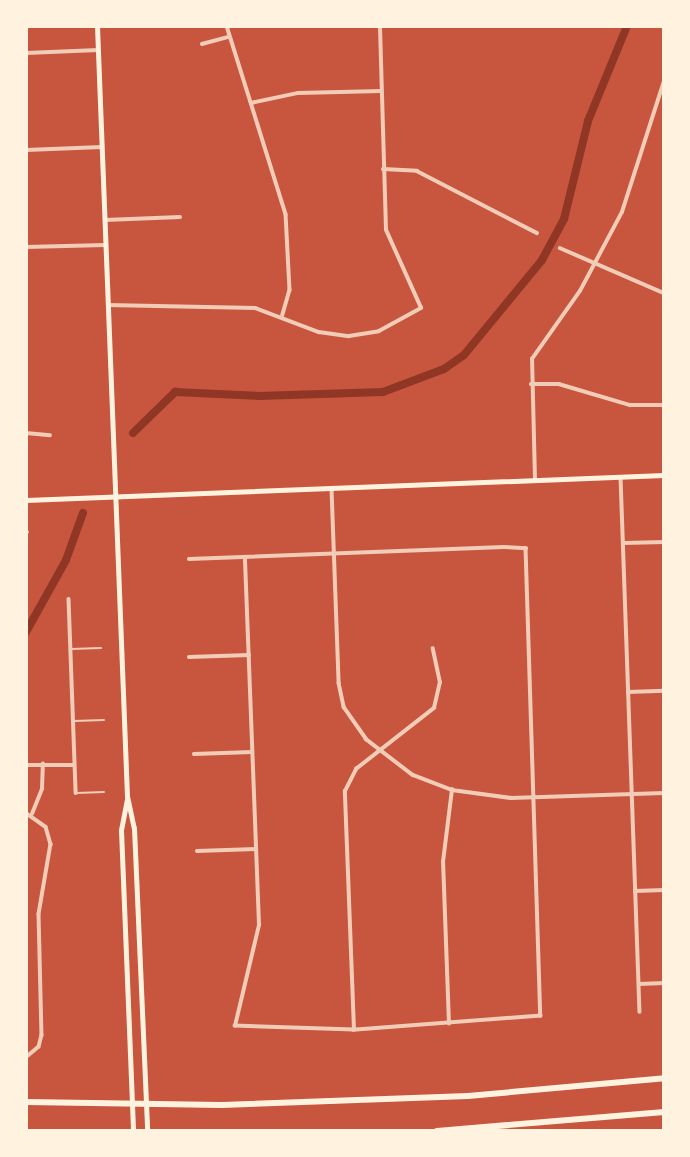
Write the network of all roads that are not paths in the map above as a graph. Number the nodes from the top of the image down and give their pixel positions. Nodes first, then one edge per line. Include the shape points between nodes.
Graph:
1 (97, 26) edge
2 (227, 26) edge
3 (380, 26) edge
4 (229, 37) junction
5 (202, 44) dead end
6 (98, 50) junction
7 (26, 53) edge
8 (664, 81) edge
9 (663, 88) edge
10 (381, 91) junction
11 (250, 103) junction
12 (102, 147) junction
13 (26, 150) edge
14 (383, 169) junction
15 (180, 217) dead end
16 (104, 220) junction
17 (537, 233) dead end
18 (105, 245) junction
19 (26, 247) edge
20 (560, 248) dead end
21 (594, 264) junction
22 (664, 293) edge
23 (107, 305) junction
24 (283, 316) junction
25 (531, 384) junction
26 (664, 405) edge
27 (26, 433) edge
28 (50, 435) dead end
29 (664, 475) edge
30 (621, 477) junction
31 (534, 480) junction
32 (331, 487) junction
33 (117, 494) junction
34 (26, 500) edge
35 (664, 542) edge
36 (623, 543) junction
37 (335, 553) junction
38 (245, 557) junction
39 (189, 559) dead end
40 (68, 599) dead end
41 (102, 648) dead end
42 (70, 649) junction
43 (433, 649) dead end
44 (248, 655) junction
45 (189, 657) dead end
46 (664, 691) edge
47 (628, 692) junction
48 (104, 720) dead end
49 (72, 721) junction
50 (380, 751) junction
51 (252, 752) junction
52 (194, 754) dead end
53 (43, 764) junction
54 (26, 765) edge
55 (74, 765) junction
56 (452, 790) junction
57 (76, 793) joint
58 (104, 793) dead end
59 (664, 793) edge
60 (632, 794) junction
61 (127, 796) junction
62 (536, 798) junction
63 (26, 813) edge
64 (32, 814) junction
65 (256, 849) junction
66 (197, 851) dead end
67 (664, 890) edge
68 (635, 891) junction
69 (664, 983) edge
70 (639, 984) junction
71 (640, 1012) dead end
72 (449, 1024) junction
73 (354, 1030) junction
74 (27, 1058) edge
75 (664, 1078) edge
76 (26, 1102) edge
77 (664, 1112) edge
78 (133, 1131) edge
79 (147, 1131) edge
80 (437, 1131) edge

1 - 6 main road
2 - 4 street
3 - 10 street
4 - 5 street
4 - 11 street
6 - 7 street
6 - 12 main road
8 - 9 street
9 - 21 street via 632,189
10 - 11 street via 298,93
10 - 14 street
11 - 24 street via 286,214 290,290
12 - 13 street
12 - 16 main road
14 - 17 street via 417,171
14 - 24 street via 388,238 421,307 379,331 349,336 319,332
15 - 16 street
16 - 18 main road
18 - 19 street
18 - 23 main road
20 - 21 street
21 - 22 street
21 - 25 street via 535,350
23 - 24 street via 245,307
23 - 33 main road
25 - 26 street via 559,384 630,405
25 - 31 street
27 - 28 street
29 - 30 main road
30 - 31 main road
30 - 36 street
31 - 32 main road
32 - 33 main road
32 - 37 street
33 - 34 main road
33 - 61 main road
35 - 36 street
36 - 47 street
37 - 38 street
37 - 50 street via 341,695 353,725
37 - 62 street via 526,548
38 - 39 street
38 - 44 street
40 - 42 street
41 - 42 lane
42 - 49 street
43 - 50 street via 440,683 434,708
44 - 45 street
44 - 51 street
46 - 47 street
47 - 60 street
48 - 49 lane
49 - 55 street
50 - 56 street via 413,775
50 - 73 street via 356,769 345,791
51 - 52 street
51 - 65 street
53 - 54 street
53 - 55 street
53 - 64 street via 42,789
55 - 57 street
56 - 62 street
56 - 72 street via 443,862
57 - 58 lane
59 - 60 street
60 - 62 street
60 - 68 street
61 - 78 main road via 121,830
61 - 79 main road via 134,828
62 - 72 street via 541,1016
63 - 64 street
64 - 74 street via 46,827 51,844 39,914 42,1035 39,1047
65 - 66 street
65 - 73 street via 257,943 235,1026
67 - 68 street
68 - 70 street
69 - 70 street
70 - 71 street
72 - 73 street
75 - 76 highway via 441,1097 169,1106
77 - 80 highway

